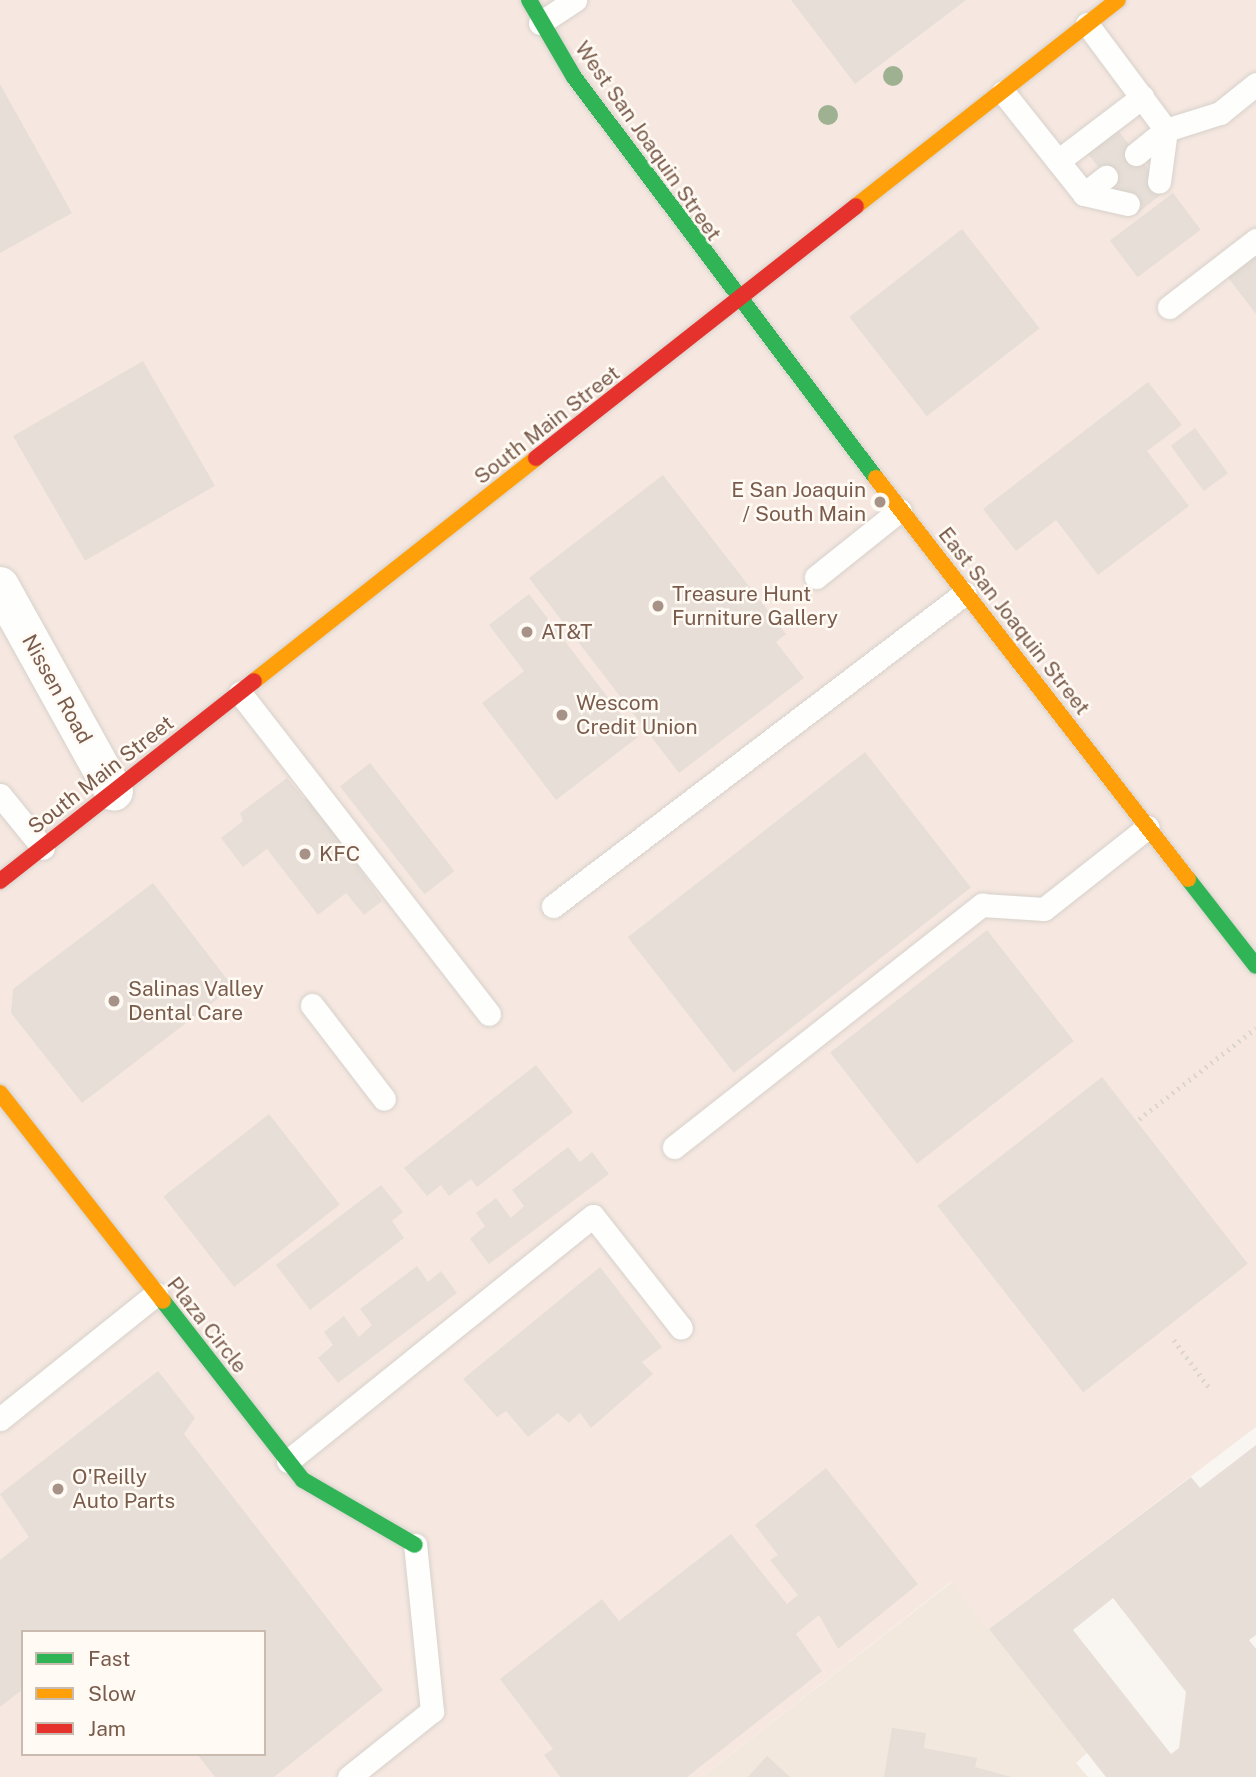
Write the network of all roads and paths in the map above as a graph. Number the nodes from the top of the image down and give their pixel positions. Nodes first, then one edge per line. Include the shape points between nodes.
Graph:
1 (529, 0) edge
2 (575, 0) edge
3 (1118, 0) edge
4 (540, 23) junction
5 (1087, 24) junction
6 (1256, 84) edge
7 (1003, 92) junction
8 (1142, 97) junction
9 (1166, 130) junction
10 (1136, 153) dead end
11 (1058, 161) junction
12 (1106, 177) dead end
13 (1159, 182) dead end
14 (1084, 194) junction
15 (1128, 204) dead end
16 (1256, 240) edge
17 (738, 302) junction
18 (1169, 307) dead end
19 (900, 510) junction
20 (816, 577) dead end
21 (0, 586) edge
22 (965, 593) junction
23 (240, 693) junction
24 (114, 792) junction
25 (0, 795) edge
26 (1148, 827) junction
27 (43, 848) junction
28 (0, 881) edge
29 (553, 906) dead end
30 (1256, 966) edge
31 (312, 1005) dead end
32 (489, 1014) dead end
33 (1256, 1028) edge
34 (0, 1093) edge
35 (384, 1099) dead end
36 (1139, 1119) dead end
37 (674, 1147) dead end
38 (156, 1294) junction
39 (681, 1328) dead end
40 (1174, 1340) dead end
41 (1211, 1390) dead end
42 (0, 1419) edge
43 (288, 1461) junction
44 (415, 1545) joint
45 (349, 1777) edge

1 - 4 street, West San Joaquin Street
2 - 4 lane
3 - 5 street, South Main Street
4 - 17 street, West San Joaquin Street
5 - 7 street, South Main Street
5 - 8 lane
6 - 9 lane via 1220,113
7 - 11 lane
7 - 17 street, South Main Street
8 - 9 lane
8 - 11 lane
9 - 10 lane
9 - 13 lane
11 - 14 lane
12 - 14 lane
14 - 15 lane
16 - 18 lane
17 - 19 street, East San Joaquin Street
17 - 23 street, South Main Street
19 - 20 lane
19 - 22 street, East San Joaquin Street
21 - 24 street, Nissen Road
22 - 26 street, East San Joaquin Street
22 - 29 lane
23 - 24 street, South Main Street
23 - 32 lane
24 - 27 street, South Main Street
25 - 27 lane
26 - 30 street, East San Joaquin Street
26 - 37 lane via 1044,909 982,905
27 - 28 street, South Main Street
31 - 35 lane
33 - 36 path
34 - 38 street, Plaza Circle
38 - 42 lane
38 - 43 street, Plaza Circle
39 - 43 lane via 593,1216
40 - 41 path
43 - 44 street, Plaza Circle via 303,1480
44 - 45 lane via 432,1711

